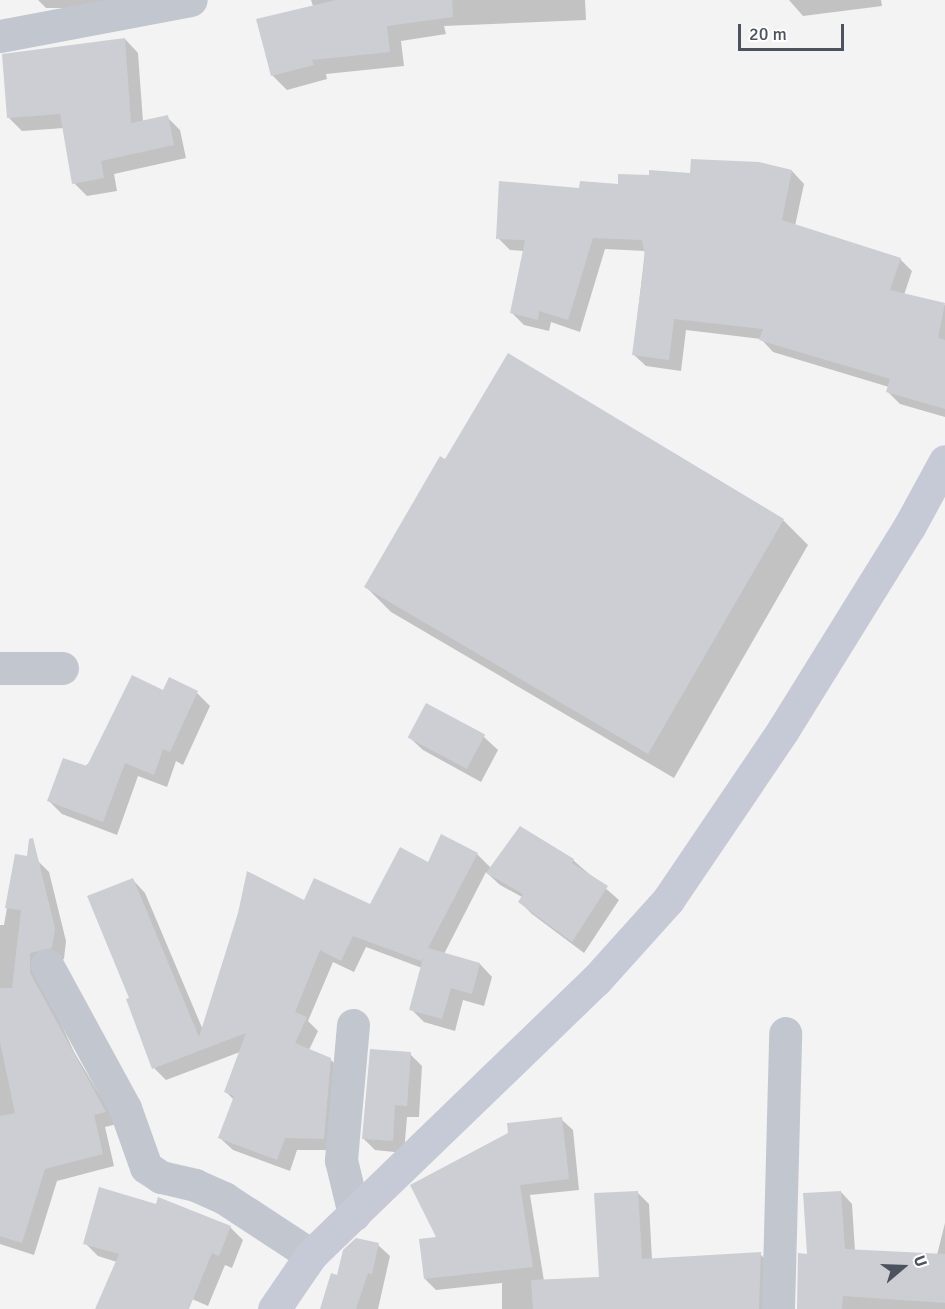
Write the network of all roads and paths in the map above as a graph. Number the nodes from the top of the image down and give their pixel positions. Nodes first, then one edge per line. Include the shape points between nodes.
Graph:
1 (174, 2) edge
2 (0, 36) edge
3 (945, 461) edge
4 (0, 668) edge
5 (62, 668) dead end
6 (47, 965) dead end
7 (353, 1025) dead end
8 (785, 1033) dead end
9 (354, 1214) junction
10 (310, 1255) junction
11 (274, 1309) edge
12 (778, 1309) edge

1 - 2 street
3 - 9 street via 909,527 789,720 668,900 596,980
4 - 5 street
6 - 10 street via 125,1108 146,1167 161,1177 195,1185 224,1198
7 - 9 street via 341,1160
8 - 12 street
9 - 10 street
10 - 11 street

